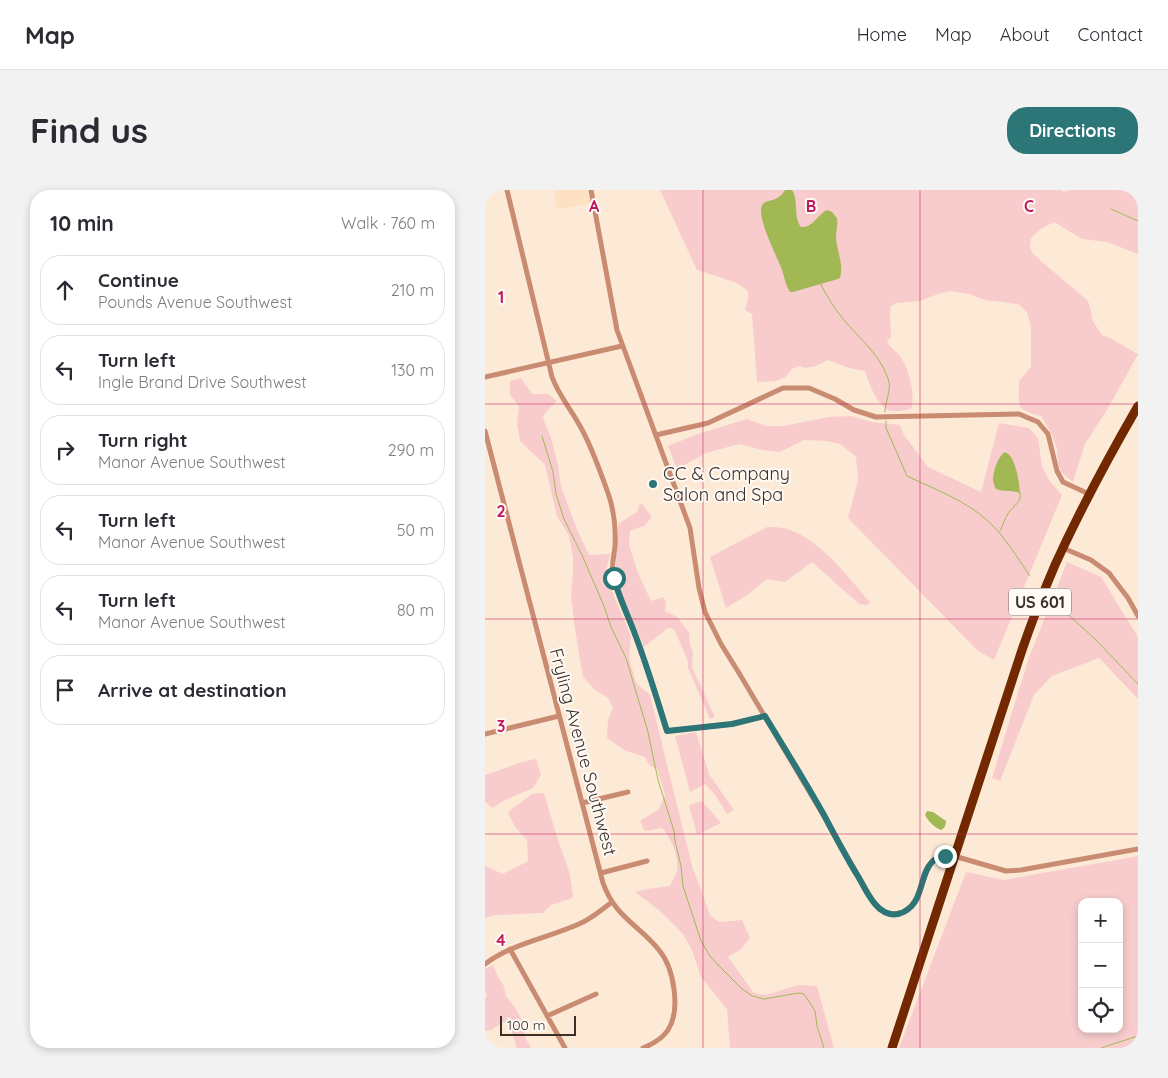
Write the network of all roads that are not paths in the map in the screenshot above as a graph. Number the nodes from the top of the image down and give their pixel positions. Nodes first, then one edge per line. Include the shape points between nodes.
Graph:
1 (507, 190) edge
2 (591, 190) edge
3 (622, 346) junction
4 (549, 363) junction
5 (485, 377) edge
6 (1138, 406) edge
7 (485, 431) edge
8 (656, 435) junction
9 (492, 457) junction
10 (485, 459) edge
11 (1089, 494) junction
12 (1063, 548) junction
13 (1138, 616) edge
14 (559, 716) junction
15 (765, 716) junction
16 (485, 734) edge
17 (628, 792) dead end
18 (582, 803) junction
19 (1138, 849) edge
20 (954, 856) junction
21 (647, 862) dead end
22 (601, 873) junction
23 (611, 902) junction
24 (510, 949) junction
25 (485, 964) edge
26 (596, 994) dead end
27 (547, 1016) junction
28 (565, 1048) edge
29 (643, 1048) edge
30 (892, 1048) edge

1 - 4 street
2 - 3 street via 611,305
3 - 4 street
3 - 8 street
4 - 5 street
4 - 15 street via 555,386 587,438 608,492 615,527 614,578 667,731 732,724
6 - 11 highway, US 601
7 - 9 street, Fryling Avenue Southwest
8 - 11 street via 708,423 783,388 809,388 876,417 1019,414 1038,422 1048,434 1063,482
8 - 15 street via 690,528 705,612
9 - 10 street
9 - 14 street, Fryling Avenue Southwest
11 - 12 highway, US 601
12 - 13 street via 1109,572
12 - 20 highway, US 601 via 1022,650
14 - 16 street
14 - 18 street, Fryling Avenue Southwest
15 - 20 street via 871,898 883,912 904,912 917,898 931,863 941,857
17 - 18 street
18 - 22 street, Fryling Avenue Southwest
19 - 20 street via 1006,871
20 - 30 highway, US 601
21 - 22 street
22 - 23 street, Fryling Avenue Southwest
23 - 24 street via 579,924
23 - 29 street, Fryling Avenue Southwest via 660,951 670,971 674,1015 665,1034
24 - 25 street
24 - 27 street
26 - 27 street
27 - 28 street

